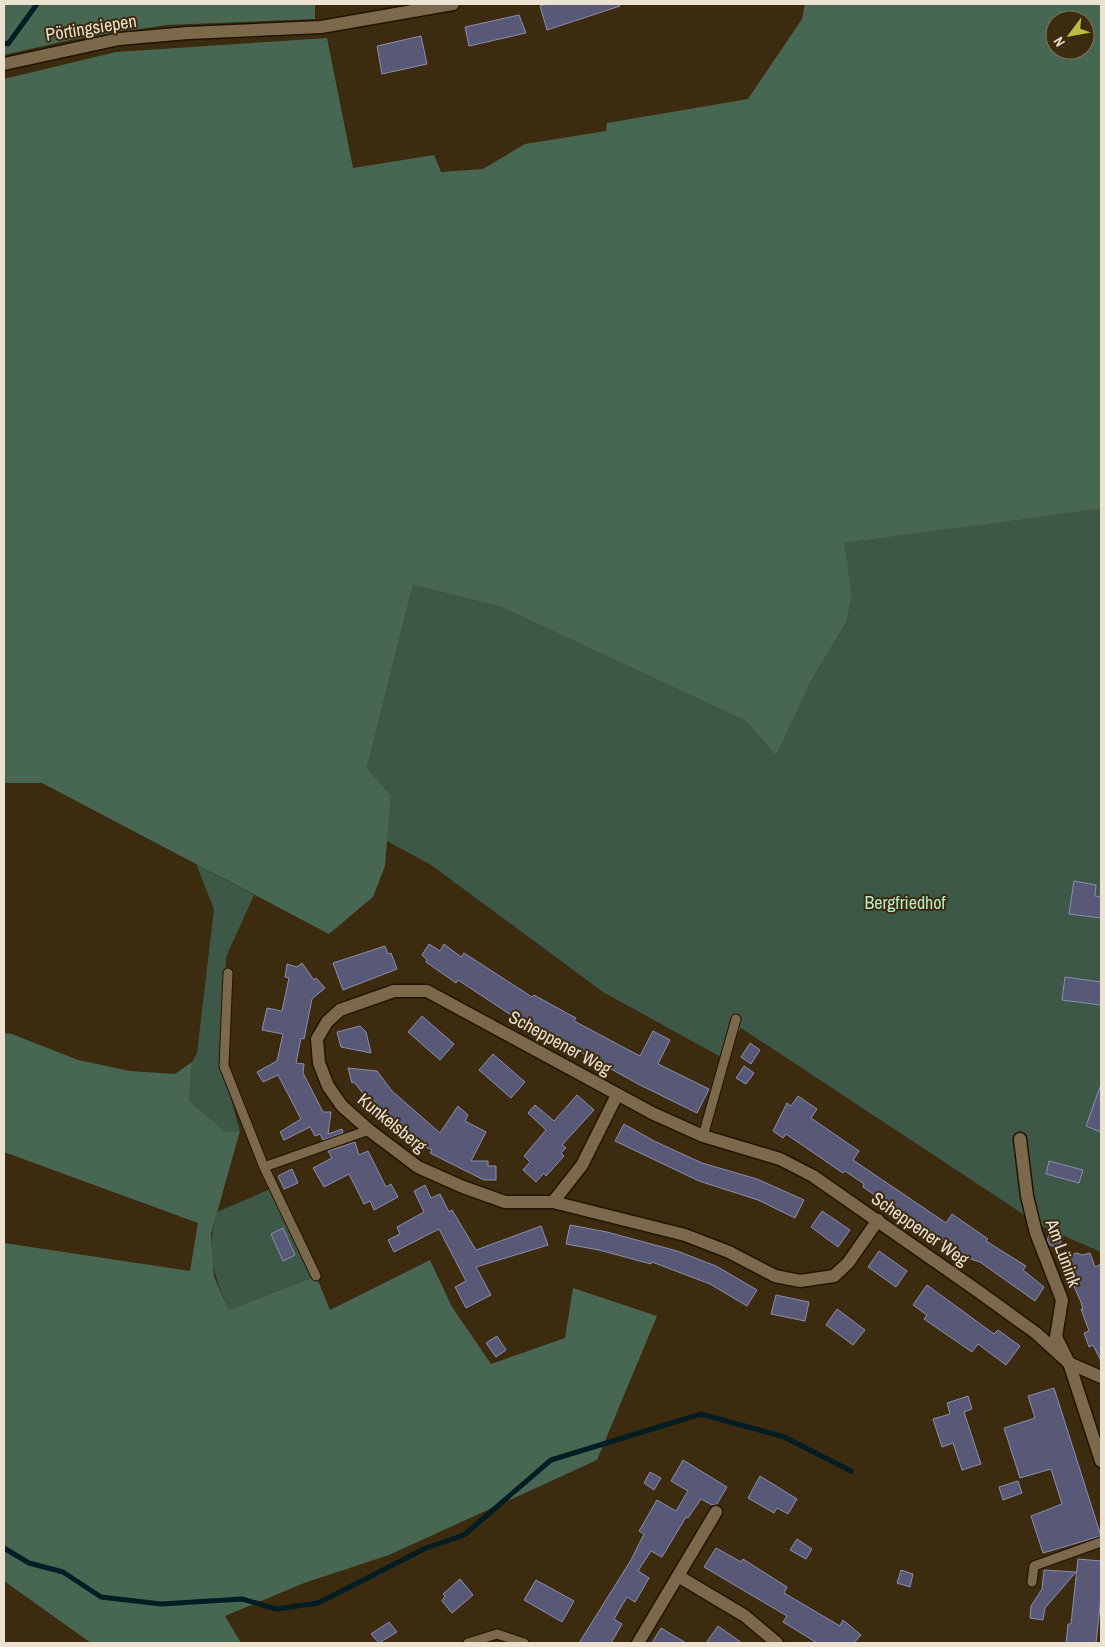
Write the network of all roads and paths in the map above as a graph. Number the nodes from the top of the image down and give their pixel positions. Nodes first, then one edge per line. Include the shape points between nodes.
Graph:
1 (453, 4) edge
2 (424, 7) edge
3 (4, 64) edge
4 (228, 973) dead end
5 (427, 991) joint
6 (736, 1019) dead end
7 (618, 1095) junction
8 (369, 1130) junction
9 (703, 1136) junction
10 (1020, 1139) dead end
11 (264, 1167) junction
12 (553, 1202) junction
13 (878, 1220) junction
14 (316, 1276) dead end
15 (1069, 1363) junction
16 (1101, 1377) edge
17 (1101, 1461) edge
18 (716, 1512) dead end
19 (1101, 1542) edge
20 (678, 1576) junction
21 (1032, 1582) dead end
22 (468, 1643) edge
23 (524, 1643) edge
24 (638, 1643) edge
25 (777, 1643) edge

1 - 2 street, Pörtingsiepen
2 - 3 street, Pörtingsiepen via 321,27 119,39
4 - 11 lane via 224,1066
5 - 7 street, Scheppener Weg
5 - 8 street, Kunkelsberg via 394,991 340,1010 326,1022 317,1039 319,1063 328,1086 342,1106
6 - 9 lane
7 - 9 street, Scheppener Weg
7 - 12 street via 582,1165
8 - 11 lane
8 - 12 street, Kunkelsberg via 418,1167 462,1188 505,1202
9 - 13 street, Scheppener Weg via 780,1160 813,1176
10 - 15 street, Am Lünink via 1026,1196 1036,1233 1062,1300 1056,1337
11 - 14 lane
12 - 13 street, Kunkelsberg via 685,1235 729,1252 774,1276 800,1281 834,1276 848,1263
13 - 15 street, Scheppener Weg via 1036,1333
15 - 16 street, Scheppener Weg
15 - 17 street, Am Lünink
18 - 20 street
19 - 21 lane via 1034,1566
20 - 24 street
20 - 25 street via 745,1616
22 - 23 lane via 497,1634

